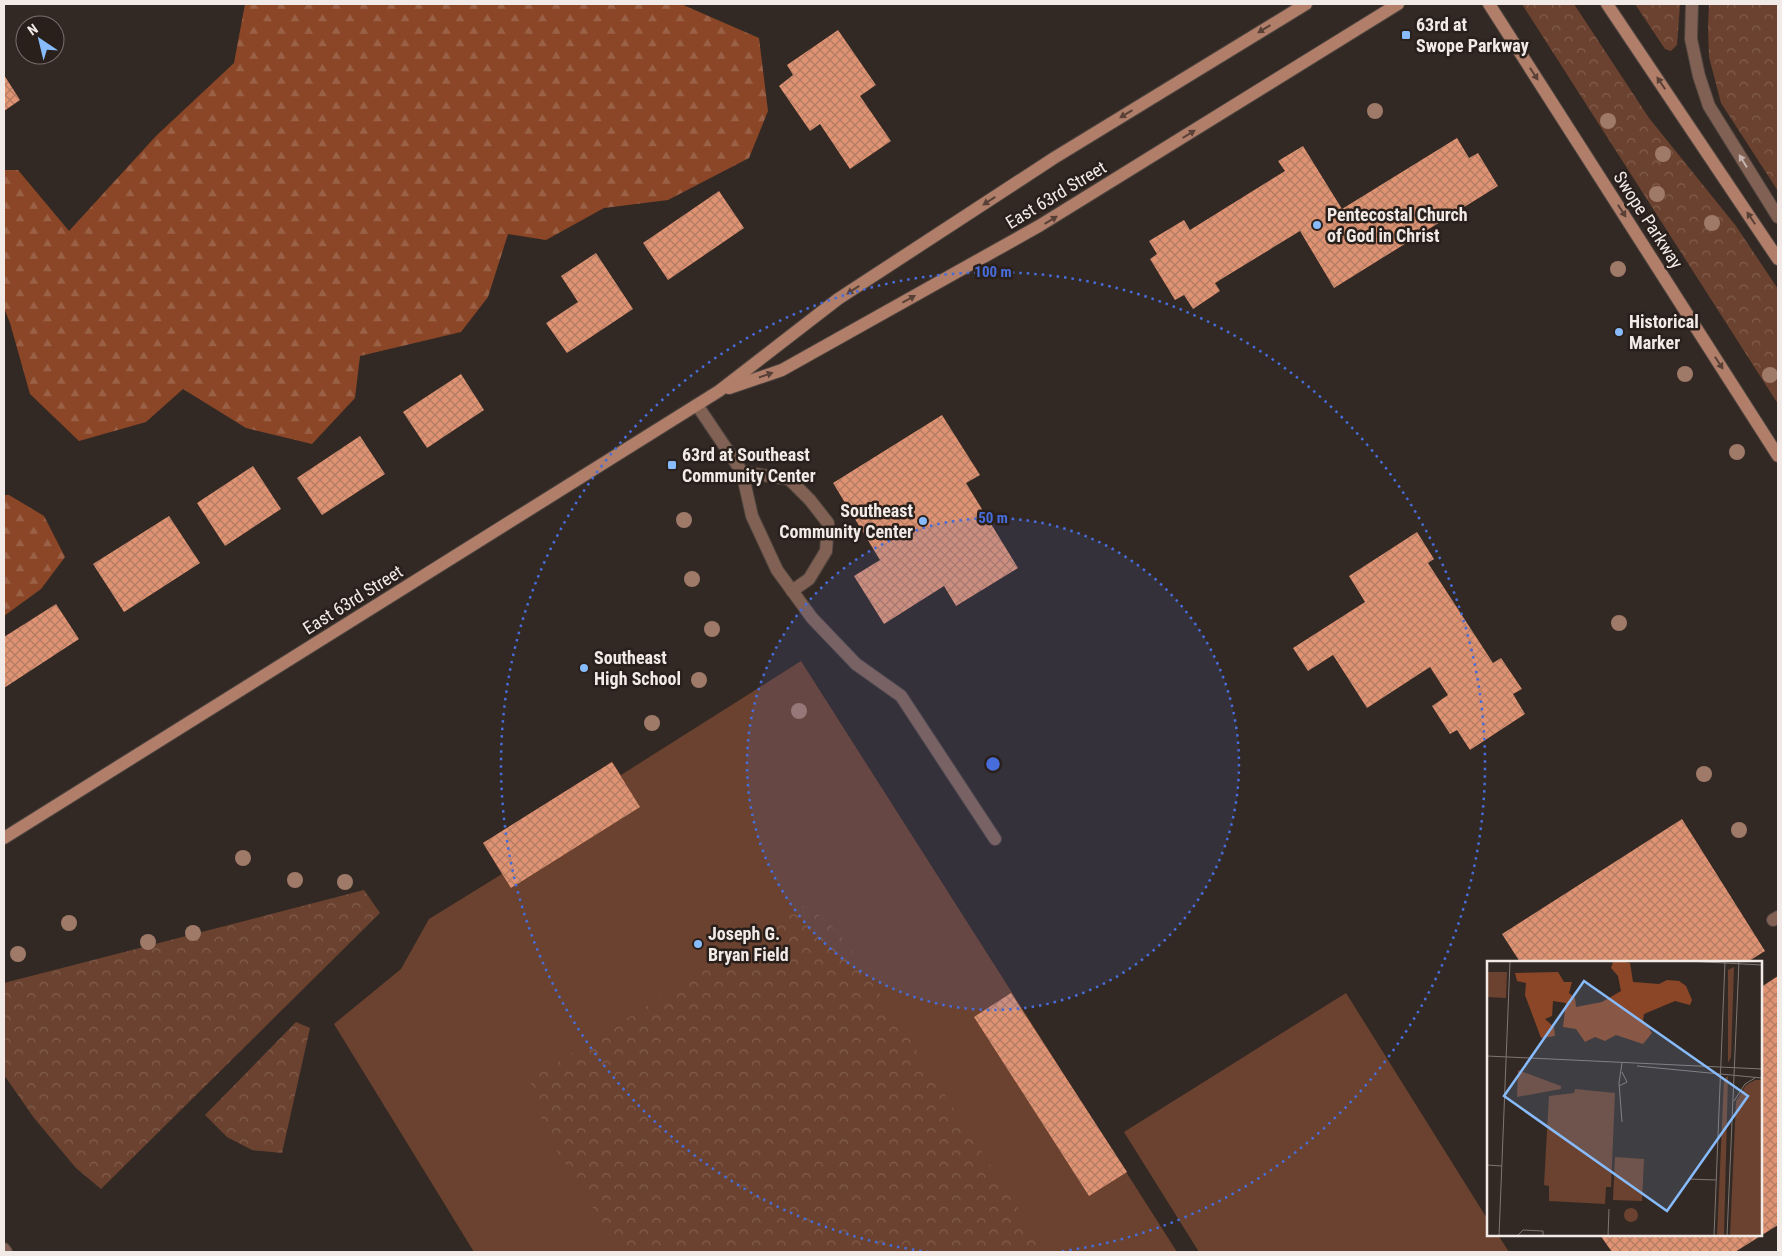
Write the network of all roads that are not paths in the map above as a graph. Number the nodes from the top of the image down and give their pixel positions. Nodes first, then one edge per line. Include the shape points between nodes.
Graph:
1 (1306, 4) edge
2 (1398, 4) edge
3 (1489, 4) edge
4 (1607, 4) edge
5 (1692, 4) edge
6 (1778, 217) edge
7 (1778, 259) edge
8 (720, 391) junction
9 (697, 404) junction
10 (1778, 456) edge
11 (742, 472) junction
12 (792, 591) junction
13 (4, 838) edge
14 (995, 839) dead end
15 (4, 1249) edge
16 (6, 1252) edge

1 -> 8 main road, East 63rd Street via 1054,158 838,299
8 -> 2 main road, East 63rd Street via 782,370 1039,226
3 -> 10 main road, Swope Parkway
7 -> 4 main road
6 -> 5 street via 1709,106 1691,39
8 - 9 main road, East 63rd Street
9 - 11 street
9 - 13 main road, East 63rd Street
11 - 12 street via 752,516 777,570
11 - 12 street via 789,479 828,523 826,551 809,579
12 - 14 street via 812,618 856,664 901,696
15 - 16 street

